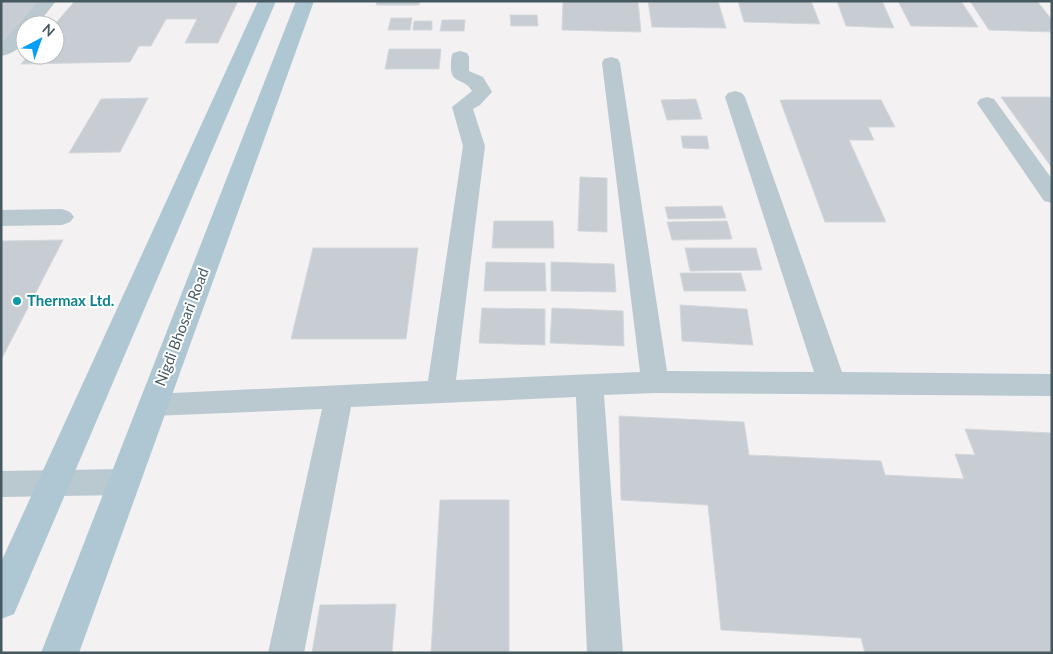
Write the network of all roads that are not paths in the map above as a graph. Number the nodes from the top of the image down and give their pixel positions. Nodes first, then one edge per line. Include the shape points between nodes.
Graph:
1 (48, 1) edge
2 (267, 1) edge
3 (306, 1) edge
4 (36, 15) edge
5 (15, 40) edge
6 (1, 51) edge
7 (460, 57) dead end
8 (611, 63) dead end
9 (735, 97) dead end
10 (987, 103) dead end
11 (1052, 196) edge
12 (62, 217) dead end
13 (1, 218) edge
14 (655, 382) junction
15 (832, 384) junction
16 (1052, 385) edge
17 (589, 386) junction
18 (440, 392) junction
19 (338, 397) junction
20 (152, 405) junction
21 (54, 482) junction
22 (123, 482) junction
23 (1, 484) edge
24 (1, 602) edge
25 (60, 653) edge
26 (286, 653) edge
27 (605, 653) edge

1 - 4 lane
2 - 21 main road
3 - 20 main road, Nigdi Bhosari Road
5 - 6 lane
7 - 18 lane via 460,74 476,80 482,92 462,107 474,146
8 - 14 lane
9 - 15 lane
10 - 11 lane
12 - 13 lane
14 - 15 lane
14 - 17 lane
15 - 16 lane
17 - 18 lane
17 - 27 lane
18 - 19 lane
19 - 20 lane
19 - 26 lane
20 - 22 main road, Nigdi Bhosari Road
21 - 22 lane
21 - 23 lane
21 - 24 main road
22 - 25 main road, Nigdi Bhosari Road

